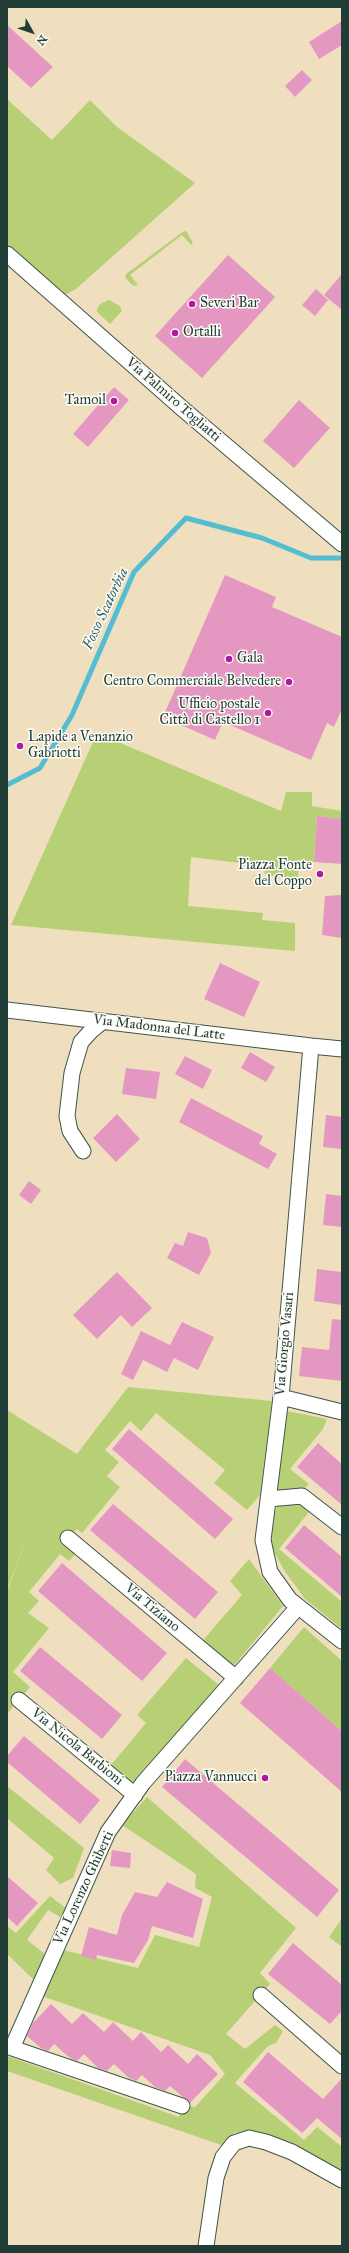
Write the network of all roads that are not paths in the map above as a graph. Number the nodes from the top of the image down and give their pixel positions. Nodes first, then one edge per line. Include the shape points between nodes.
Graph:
1 (7, 254) edge
2 (342, 544) edge
3 (7, 1010) edge
4 (102, 1022) junction
5 (310, 1046) junction
6 (342, 1050) edge
7 (83, 1151) dead end
8 (281, 1397) junction
9 (342, 1412) edge
10 (268, 1499) junction
11 (342, 1527) edge
12 (68, 1538) dead end
13 (298, 1607) junction
14 (342, 1642) edge
15 (236, 1678) junction
16 (19, 1700) dead end
17 (135, 1794) junction
18 (261, 1995) dead end
19 (342, 2066) edge
20 (182, 2106) dead end
21 (342, 2180) edge
22 (206, 2246) edge

1 - 2 street, Via Palmiro Togliatti via 184,410
3 - 4 street, Via Madonna del Latte
4 - 5 street, Via Madonna del Latte
4 - 7 street via 81,1042 72,1073 67,1116 70,1131
5 - 6 street
5 - 8 street, Via Giorgio Vasari
8 - 9 street
8 - 10 street, Via Giorgio Vasari
10 - 11 street via 302,1496
10 - 13 street, Via Giorgio Vasari via 263,1540 270,1572
12 - 15 street, Via Tiziano
13 - 14 street, Via Giorgio Vasari
13 - 15 street, Via Lorenzo Ghiberti
15 - 17 street, Via Lorenzo Ghiberti
16 - 17 street, Via Nicola Barbioni
17 - 20 street, Via Lorenzo Ghiberti via 108,1832 12,2048
18 - 19 street
21 - 22 street via 292,2152 266,2142 249,2138 234,2143 223,2157 216,2178

